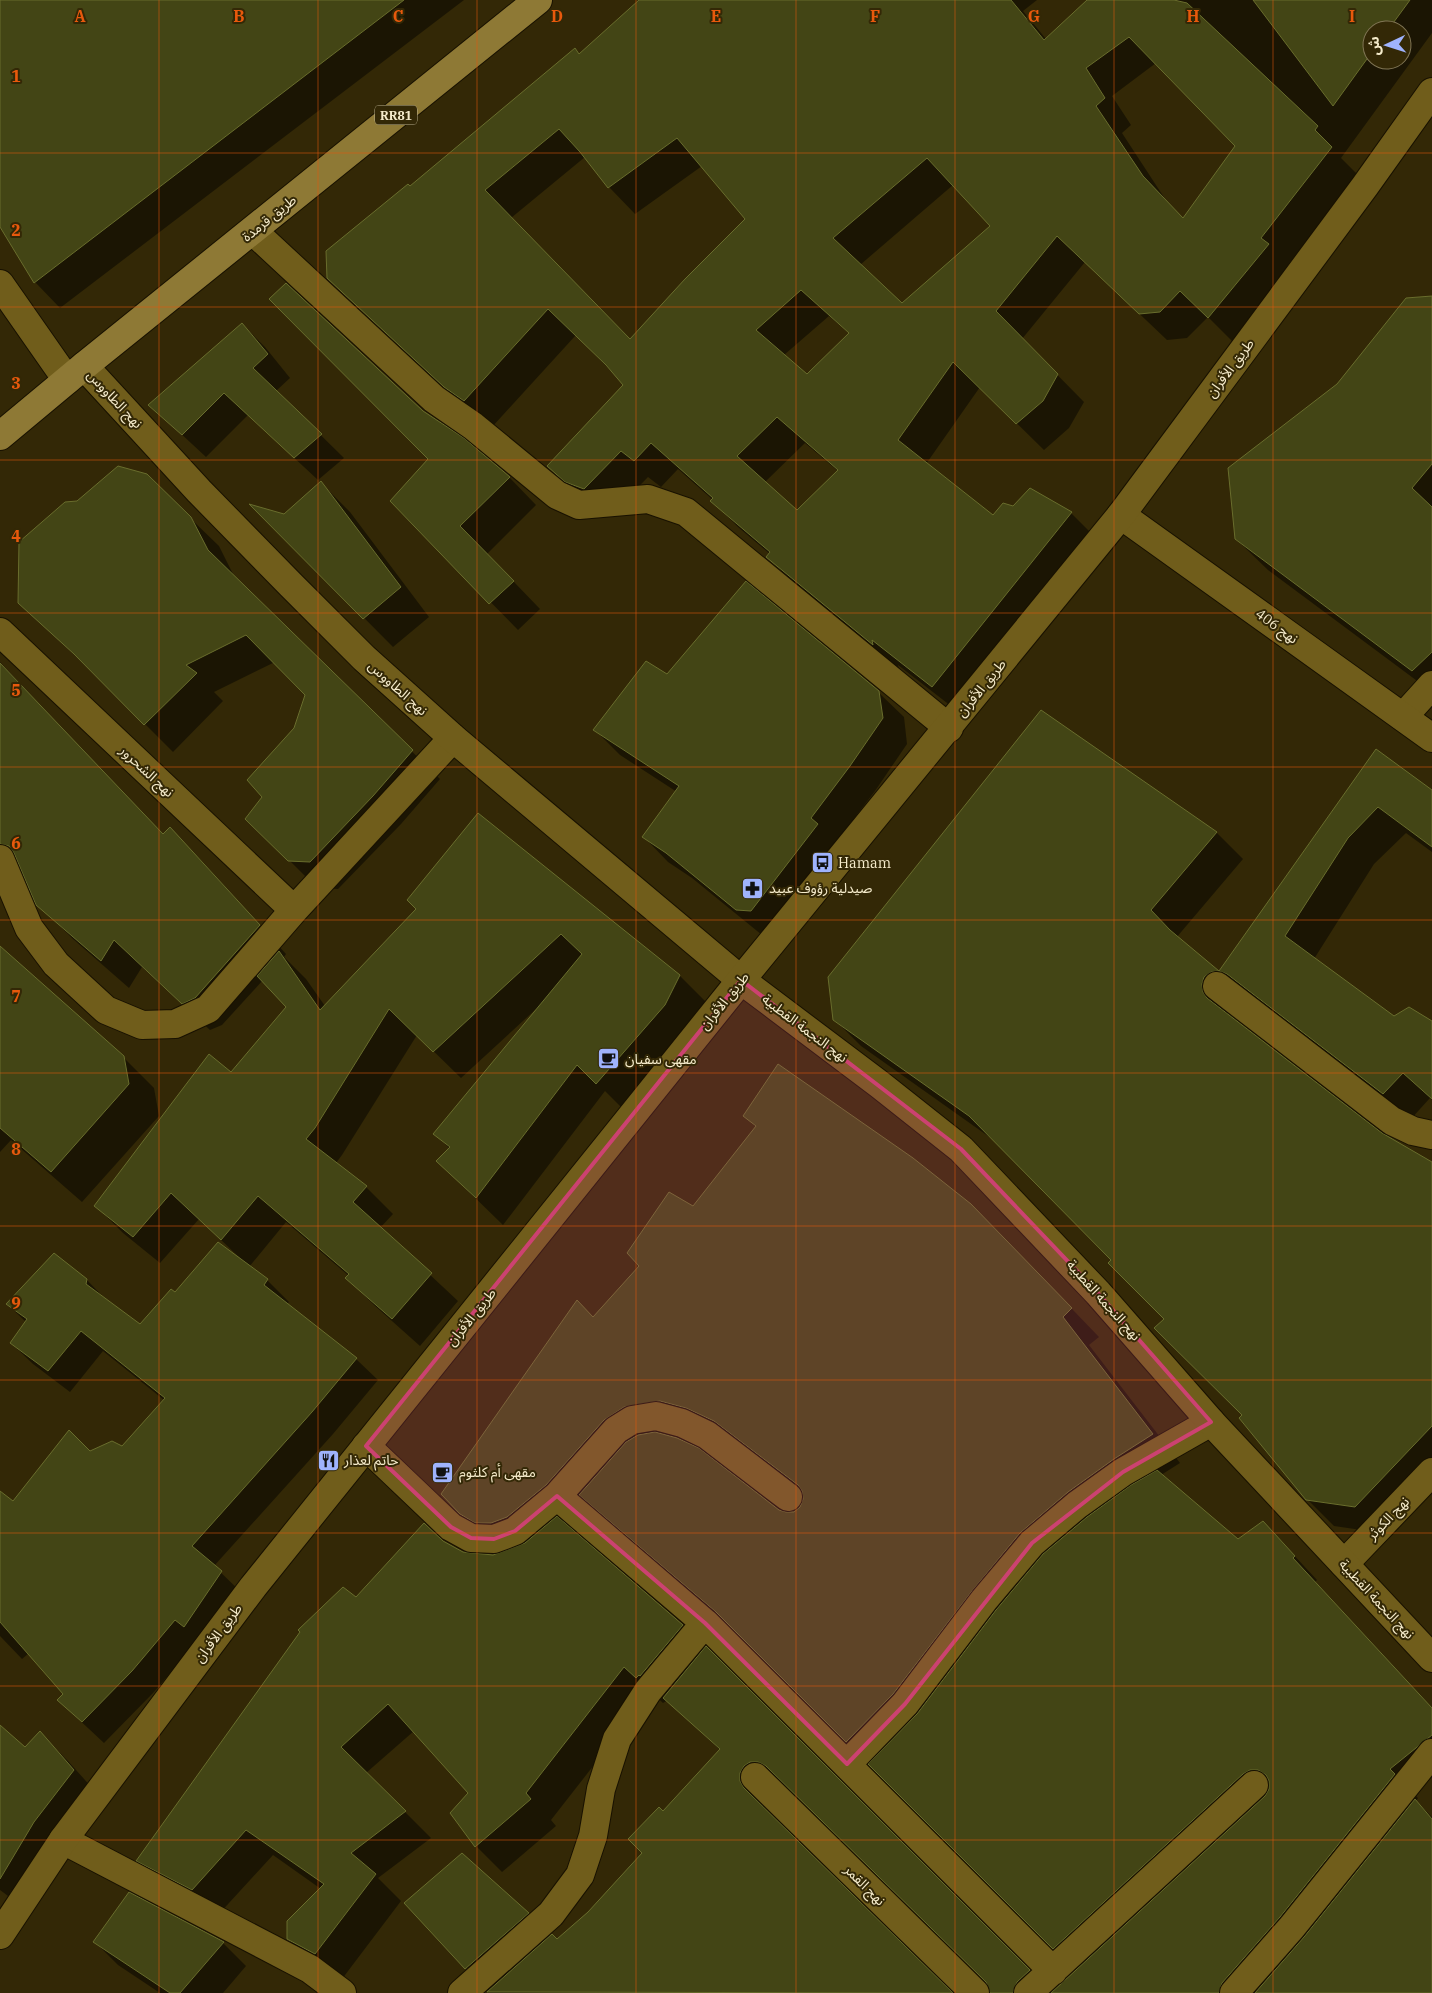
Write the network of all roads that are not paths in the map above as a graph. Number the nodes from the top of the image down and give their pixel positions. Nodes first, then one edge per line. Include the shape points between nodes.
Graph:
1 (538, 0) edge
2 (1432, 92) edge
3 (253, 231) junction
4 (0, 284) edge
5 (75, 373) junction
6 (0, 436) edge
7 (1121, 515) junction
8 (0, 632) edge
9 (1432, 685) edge
10 (1403, 716) junction
11 (949, 728) junction
12 (453, 738) junction
13 (1432, 738) edge
14 (0, 859) edge
15 (294, 910) junction
16 (741, 980) junction
17 (1217, 986) dead end
18 (1432, 1135) edge
19 (1211, 1422) junction
20 (366, 1446) junction
21 (1432, 1472) edge
22 (557, 1496) junction
23 (788, 1497) dead end
24 (1344, 1564) junction
25 (705, 1623) junction
26 (1432, 1658) edge
27 (1432, 1752) edge
28 (847, 1764) junction
29 (755, 1777) dead end
30 (1254, 1785) dead end
31 (63, 1840) junction
32 (0, 1935) edge
33 (1053, 1971) junction
34 (968, 1991) edge
35 (342, 1993) edge
36 (462, 1993) edge
37 (1028, 1993) edge
38 (1234, 1993) edge

1 - 3 main road, طريق قرمدة / RR81
2 - 7 street, طريق الأفران
3 - 5 main road, طريق قرمدة / RR81
3 - 11 street via 434,399 473,426 557,495 579,505 648,499 686,512
4 - 5 street, نهج الطاووس
5 - 6 main road, طريق قرمدة / RR81
5 - 12 street, نهج الطاووس via 193,484 364,658
7 - 10 street, نهج 406
7 - 11 street, طريق الأفران
8 - 15 street, نهج الشحرور
9 - 10 street
10 - 13 street, نهج 406
11 - 16 street, طريق الأفران
12 - 15 street
12 - 16 street, نهج الطاووس
14 - 15 street via 29,928 56,964 106,1010 142,1025 175,1024 208,1009
16 - 19 street, نهج النجمة القطبية via 961,1149 1098,1293
16 - 20 street, طريق الأفران
17 - 18 street via 1392,1121 1413,1131
19 - 24 street, نهج النجمة القطبية
19 - 28 street via 1123,1472 1077,1505 1032,1544 984,1600 905,1704
20 - 22 street via 451,1527 471,1538 494,1539 515,1531
20 - 31 street, طريق الأفران via 253,1587
21 - 24 street, نهج الكوثر
22 - 23 street via 616,1430 632,1420 656,1416 682,1423 707,1436
22 - 25 street
24 - 26 street, نهج النجمة القطبية
25 - 28 street
25 - 36 street via 648,1691 617,1739 580,1875 551,1914
27 - 38 street via 1292,1927
28 - 33 street
29 - 34 street, نهج القمر
30 - 33 street
31 - 32 street, طريق الأفران
31 - 35 street via 310,1969
33 - 37 street

